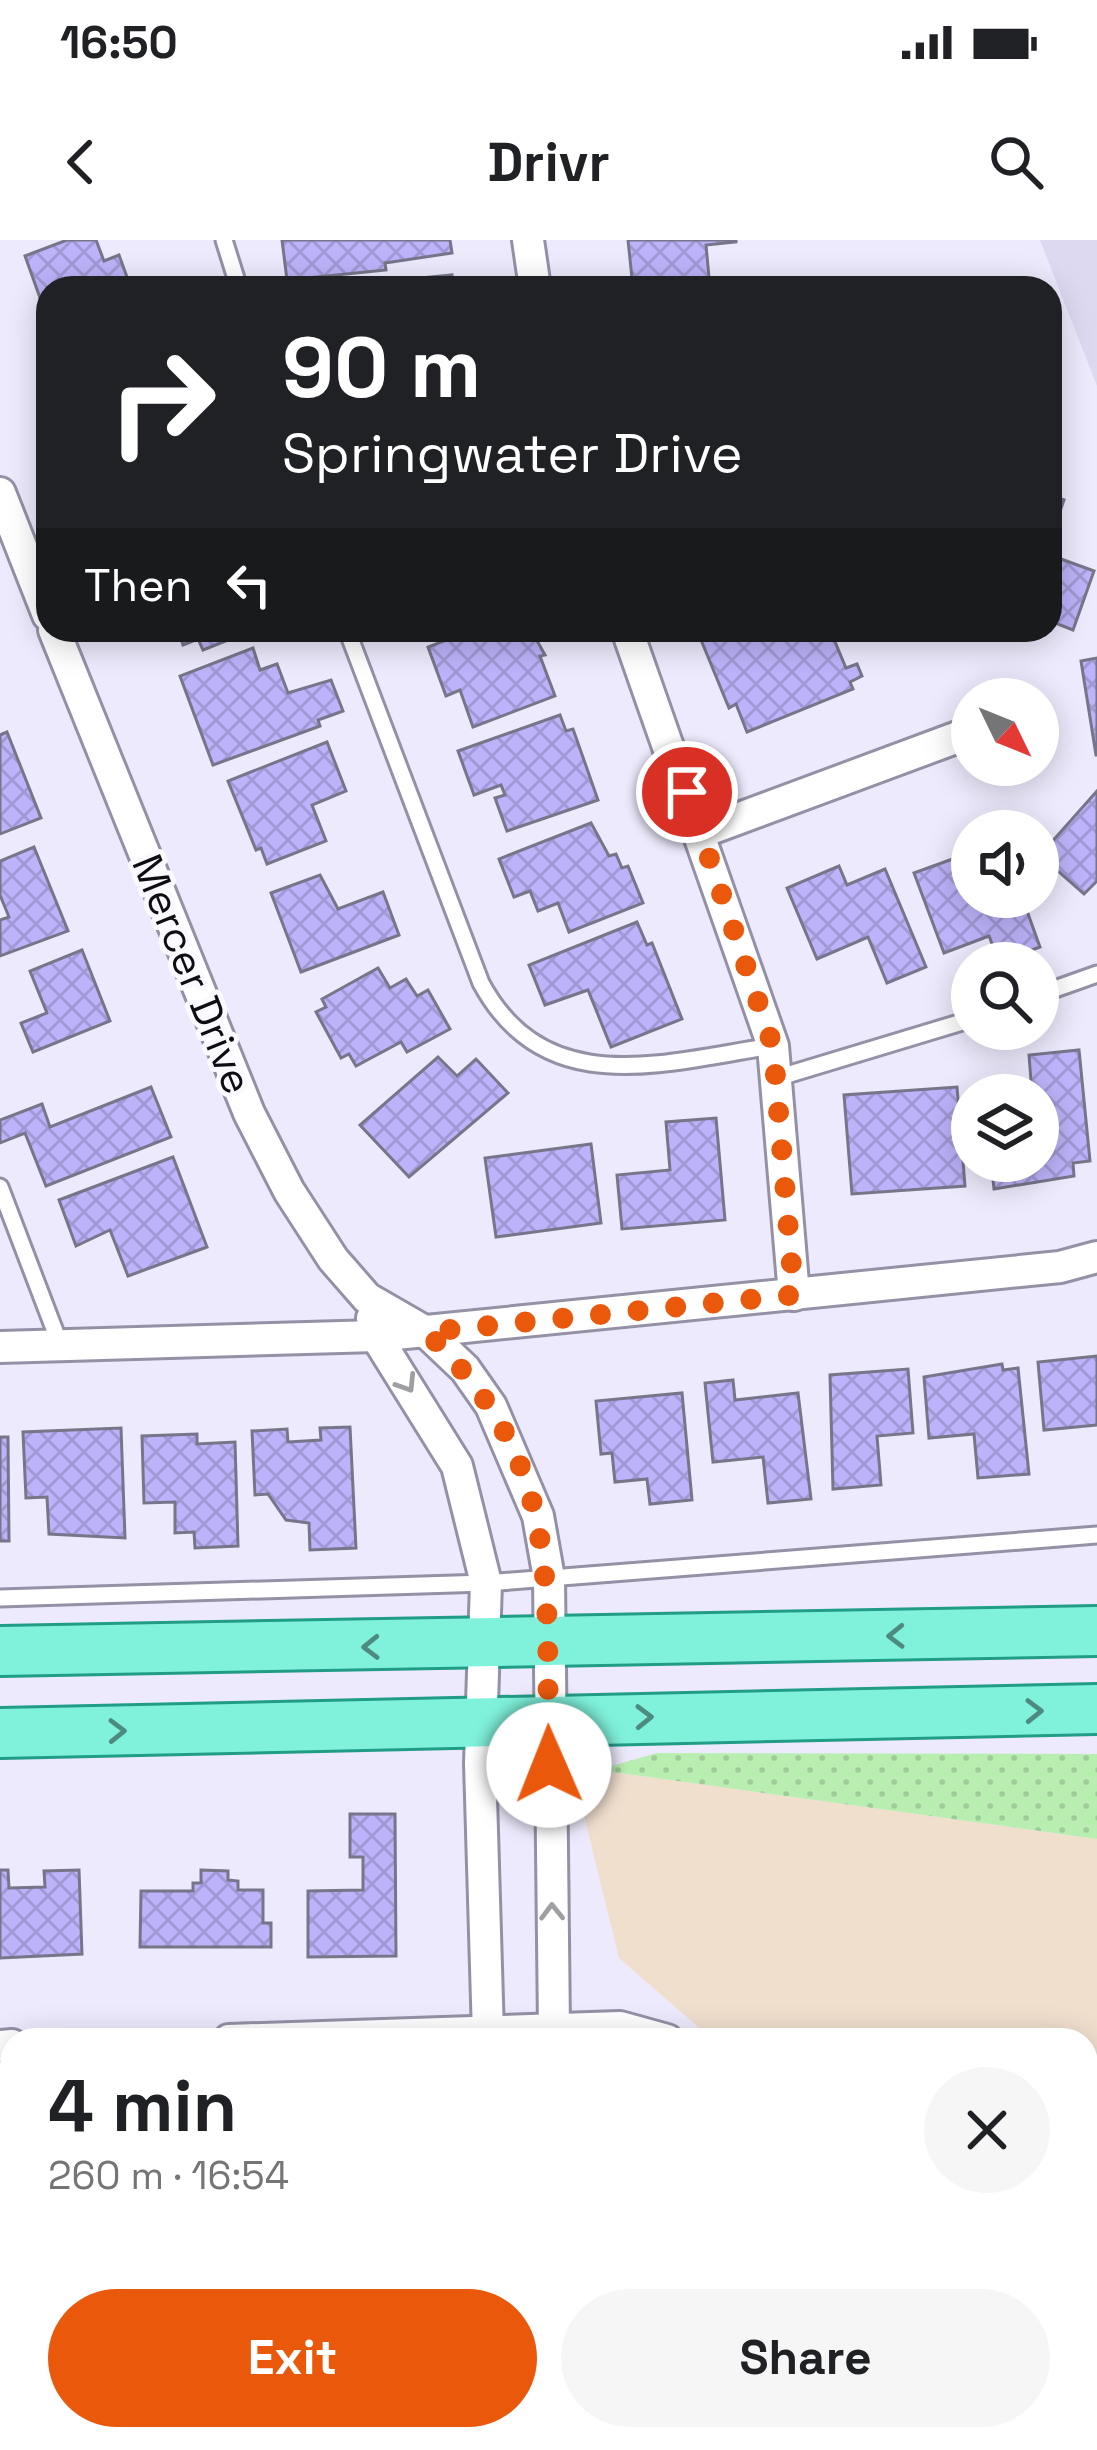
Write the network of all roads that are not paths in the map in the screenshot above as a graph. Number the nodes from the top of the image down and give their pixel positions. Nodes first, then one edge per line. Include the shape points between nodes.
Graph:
1 (224, 240) edge
2 (528, 240) edge
3 (235, 276) edge
4 (533, 276) edge
5 (0, 493) edge
6 (36, 584) edge
7 (59, 642) edge
8 (351, 642) edge
9 (631, 642) edge
10 (951, 740) edge
11 (702, 832) junction
12 (1097, 974) edge
13 (1059, 988) edge
14 (951, 1024) edge
15 (777, 1062) junction
16 (0, 1187) edge
17 (1097, 1257) edge
18 (794, 1295) junction
19 (368, 1298) junction
20 (426, 1332) junction
21 (376, 1336) junction
22 (0, 1347) edge
23 (62, 1348) junction
24 (1097, 1535) edge
25 (548, 1578) junction
26 (486, 1583) junction
27 (0, 1598) edge
28 (1097, 1631) edge
29 (550, 1644) junction
30 (488, 1645) junction
31 (0, 1651) edge
32 (1097, 1709) edge
33 (548, 1719) junction
34 (485, 1720) junction
35 (0, 1733) edge
36 (488, 2028) edge
37 (554, 2028) edge

1 - 3 lane
2 - 4 street
5 - 6 street
7 - 19 street, Mercer Drive via 249,1113 333,1258
8 - 15 lane via 481,983 512,1030 587,1065
9 - 11 street
10 - 11 street
11 - 15 street
12 - 13 lane
14 - 15 lane
15 - 18 street
16 - 23 lane
17 - 18 street via 1060,1268
18 - 20 street
19 - 20 street, Mercer Drive
19 - 21 street, Mercer Drive
20 - 21 street
20 - 25 street, Mercer Drive via 465,1369 512,1444 538,1516
21 - 23 street
21 -> 26 street, Mercer Drive via 457,1466
22 - 23 street
24 - 25 lane
25 - 26 lane
25 - 29 street, Mercer Drive
26 - 27 lane
26 - 30 street, Mercer Drive
28 -> 29 main road
29 - 30 main road
29 - 33 street, Mercer Drive
30 -> 31 main road
30 - 34 street, Mercer Drive
33 -> 32 main road
33 - 34 main road
37 -> 33 street, Mercer Drive
35 -> 34 main road
34 - 36 street, Mercer Drive

